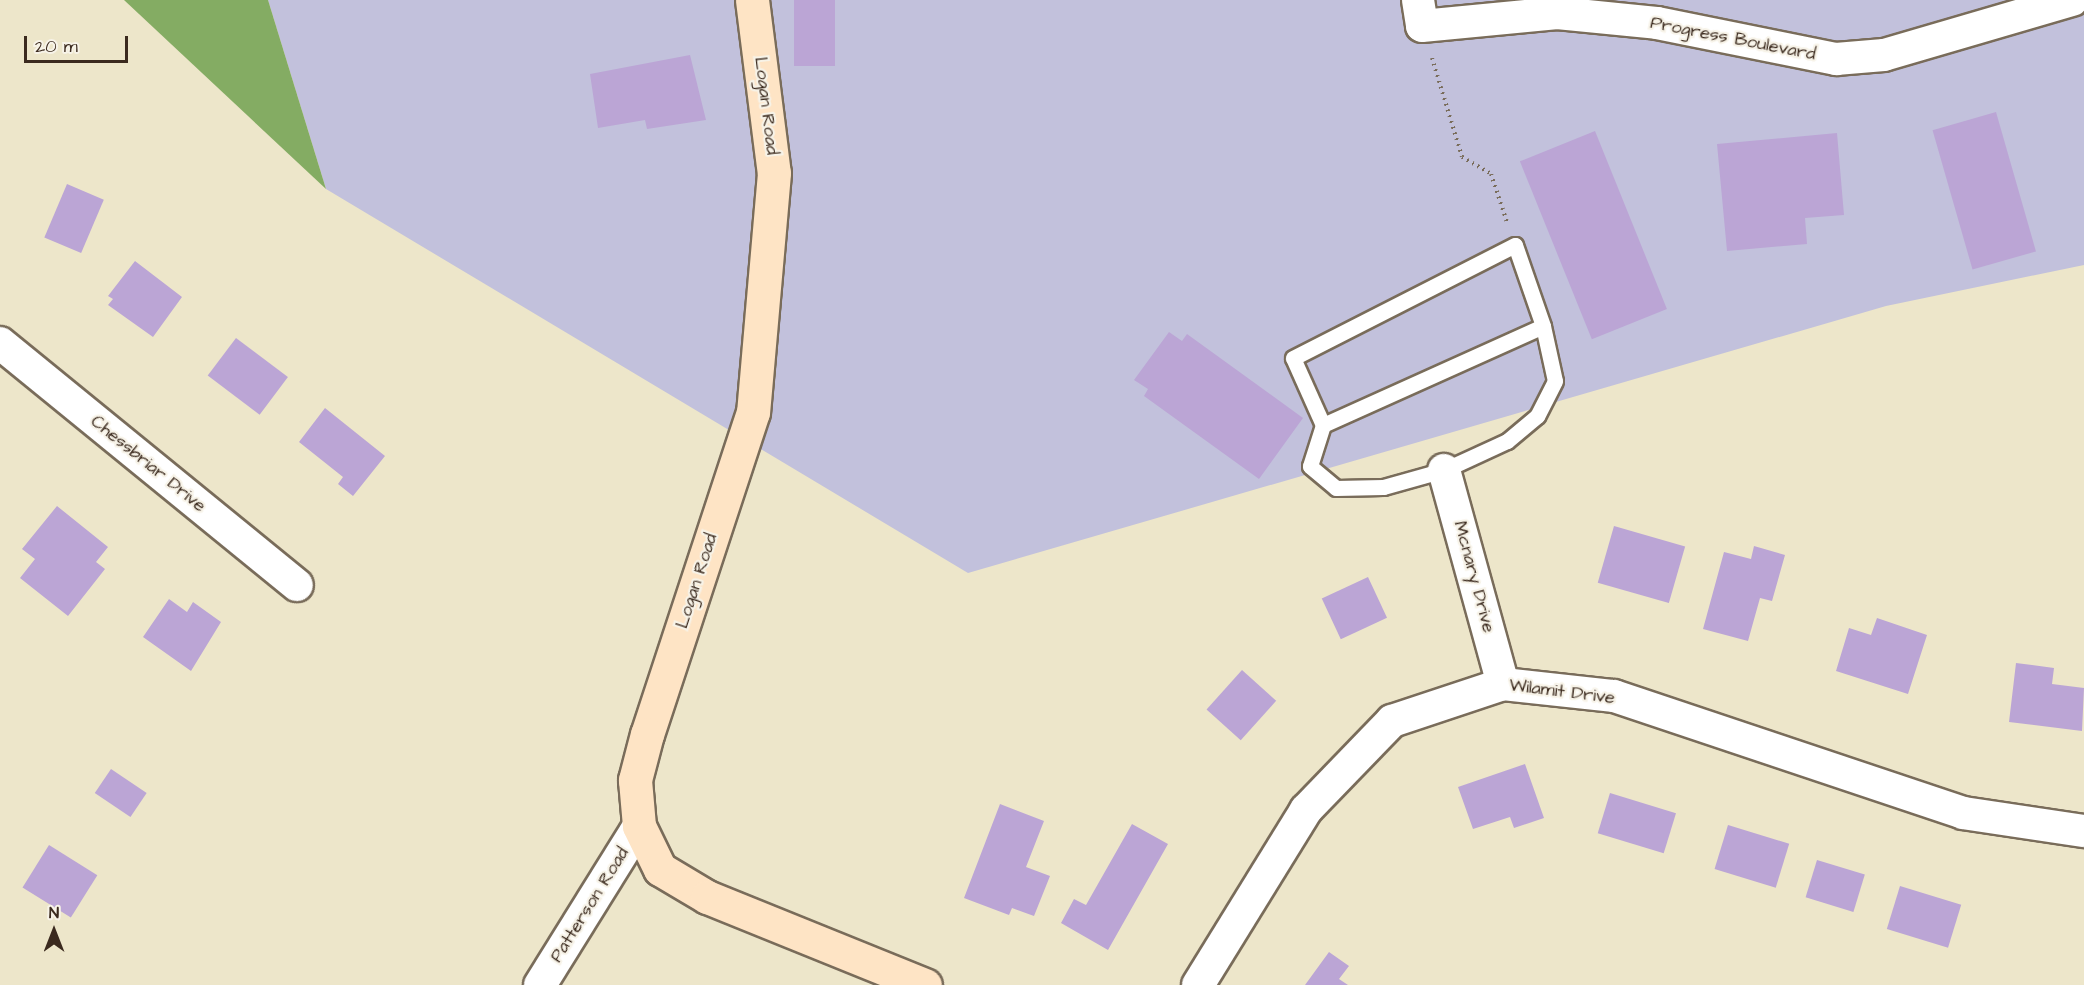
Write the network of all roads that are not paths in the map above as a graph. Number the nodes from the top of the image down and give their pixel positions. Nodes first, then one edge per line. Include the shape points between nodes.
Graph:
1 (752, 0) edge
2 (2073, 0) edge
3 (1420, 13) edge
4 (1542, 326) junction
5 (0, 343) edge
6 (1323, 425) junction
7 (1444, 470) junction
8 (297, 585) dead end
9 (1503, 684) junction
10 (639, 826) junction
11 (2084, 831) edge
12 (879, 977) edge
13 (540, 985) edge
14 (925, 985) edge
15 (1198, 985) edge

1 - 10 street, Logan Road via 774,173 753,412 634,780
2 - 3 street, Progress Boulevard via 1884,55 1836,59 1657,23 1557,13
4 - 6 lane
4 - 6 lane via 1515,245 1293,358
4 - 7 lane via 1555,381 1537,416 1508,441
5 - 8 street, Chessbriar Drive
6 - 7 lane via 1310,466 1336,488 1383,487
7 - 9 street, Mcnary Drive
9 - 11 street, Wilamit Drive via 1614,696 1963,813
9 - 15 street, Wilamit Drive via 1392,721 1306,810
10 - 12 street, Logan Road via 660,869 707,897
10 - 13 street, Patterson Road
12 - 14 street, Logan Road

